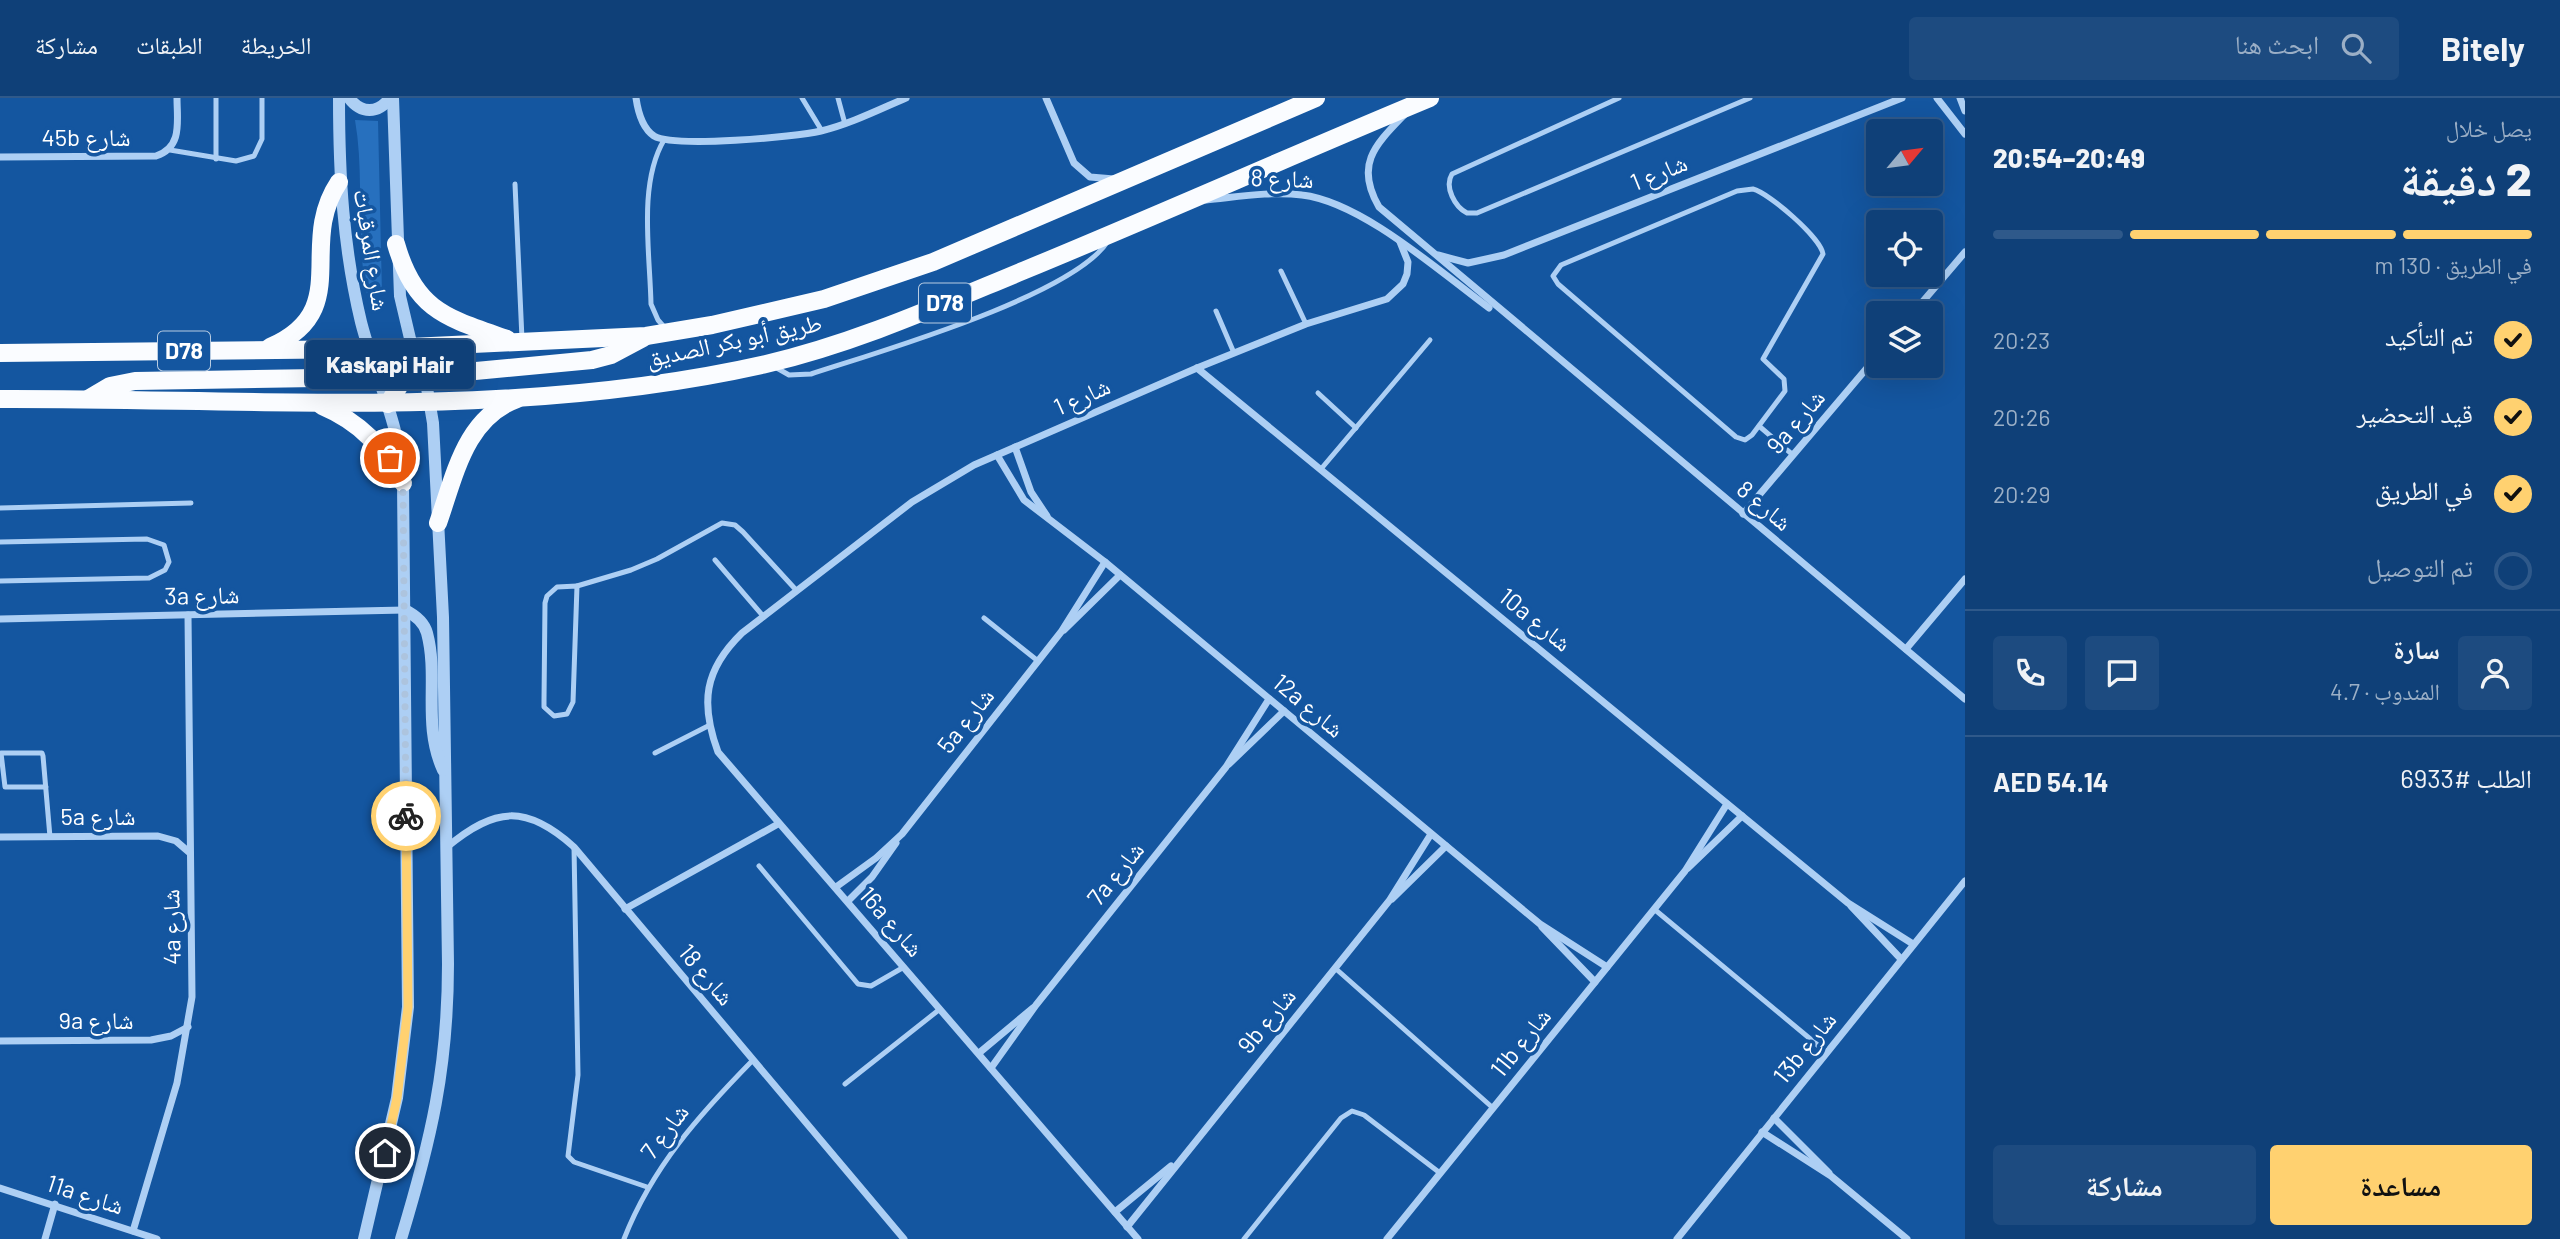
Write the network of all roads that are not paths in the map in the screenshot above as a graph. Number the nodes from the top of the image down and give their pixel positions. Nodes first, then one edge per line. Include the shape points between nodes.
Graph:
1 (177, 98) edge
2 (216, 98) edge
3 (262, 98) edge
4 (339, 98) edge
5 (349, 98) edge
6 (391, 98) edge
7 (636, 98) edge
8 (802, 98) edge
9 (838, 98) edge
10 (906, 98) edge
11 (1046, 98) edge
12 (1316, 98) edge
13 (1619, 98) edge
14 (1750, 98) edge
15 (1902, 98) edge
16 (1937, 98) edge
17 (1961, 98) edge
18 (1422, 101) edge
19 (1965, 111) edge
20 (845, 124) junction
21 (822, 131) junction
22 (1965, 134) edge
23 (664, 140) junction
24 (170, 150) junction
25 (0, 157) edge
26 (216, 159) junction
27 (1125, 179) junction
28 (339, 182) junction
29 (515, 184) dead end
30 (1191, 201) junction
31 (1399, 242) junction
32 (396, 244) junction
33 (1428, 250) junction
34 (1965, 252) edge
35 (1281, 271) dead end
36 (1923, 301) edge
37 (1216, 311) dead end
38 (1306, 324) junction
39 (671, 332) junction
40 (646, 336) junction
41 (1430, 340) dead end
42 (520, 342) junction
43 (1538, 343) junction
44 (412, 347) junction
45 (265, 349) junction
46 (368, 349) junction
47 (0, 353) edge
48 (1234, 353) junction
49 (1197, 368) junction
50 (1866, 369) edge
51 (422, 374) junction
52 (378, 377) junction
53 (1318, 393) dead end
54 (539, 394) junction
55 (0, 399) edge
56 (88, 399) junction
57 (430, 402) junction
58 (319, 404) junction
59 (388, 404) junction
60 (1759, 426) junction
61 (1356, 428) junction
62 (1015, 447) junction
63 (997, 455) junction
64 (1793, 455) junction
65 (1321, 469) junction
66 (403, 483) junction
67 (191, 503) dead end
68 (0, 508) edge
69 (1743, 514) junction
70 (1050, 519) junction
71 (438, 523) junction
72 (0, 542) edge
73 (715, 560) dead end
74 (1105, 562) junction
75 (1120, 575) junction
76 (1965, 579) edge
77 (0, 580) edge
78 (577, 586) junction
79 (797, 591) junction
80 (405, 610) junction
81 (188, 615) junction
82 (764, 617) junction
83 (984, 618) dead end
84 (0, 619) edge
85 (1061, 632) junction
86 (1906, 649) junction
87 (1038, 660) junction
88 (1269, 699) junction
89 (1965, 699) edge
90 (1284, 711) junction
91 (708, 726) junction
92 (655, 753) dead end
93 (1226, 766) junction
94 (446, 776) junction
95 (46, 787) junction
96 (1727, 804) junction
97 (1742, 816) junction
98 (778, 824) junction
99 (902, 834) junction
100 (1432, 834) junction
101 (0, 837) edge
102 (50, 837) junction
103 (1446, 846) junction
104 (447, 847) junction
105 (574, 847) junction
106 (190, 853) junction
107 (759, 866) dead end
108 (1685, 871) junction
109 (1965, 881) edge
110 (836, 887) junction
111 (848, 901) junction
112 (1389, 901) junction
113 (1848, 902) junction
114 (625, 909) junction
115 (1654, 909) junction
116 (1539, 924) junction
117 (1913, 944) junction
118 (1901, 959) junction
119 (904, 967) junction
120 (1607, 967) junction
121 (1335, 968) junction
122 (1595, 982) junction
123 (1036, 1005) junction
124 (940, 1009) junction
125 (188, 1027) junction
126 (0, 1041) edge
127 (1826, 1052) junction
128 (979, 1054) junction
129 (753, 1060) junction
130 (991, 1068) junction
131 (845, 1084) dead end
132 (1493, 1108) junction
133 (1774, 1118) junction
134 (1762, 1132) junction
135 (1175, 1164) junction
136 (1440, 1173) junction
137 (1831, 1177) junction
138 (647, 1187) junction
139 (0, 1188) edge
140 (55, 1204) junction
141 (1115, 1212) junction
142 (1127, 1227) junction
143 (133, 1231) junction
144 (45, 1239) edge
145 (157, 1239) edge
146 (364, 1239) edge
147 (401, 1239) edge
148 (624, 1239) edge
149 (904, 1239) edge
150 (1138, 1239) edge
151 (1244, 1239) edge
152 (1387, 1239) edge
153 (1677, 1239) edge
154 (1907, 1239) edge

1 - 24 street via 176,138
2 - 26 lane
3 - 26 lane via 261,139 254,156 246,161
4 - 28 street, شارع المرقبات
5 - 6 street via 362,110 372,111
6 - 32 street, شارع المرقبات
7 - 23 street via 646,128
8 - 21 lane
9 - 20 lane
10 - 20 street
11 - 27 street via 1074,163 1090,177
12 - 27 main road, طريق أبو بكر الصديق / D78
13 - 14 lane via 1451,174 1448,186 1456,205 1467,213 1477,213
15 - 33 street, شارع 1 via 1488,260 1449,260
16 - 22 street
17 - 19 street
18 - 30 main road, طريق أبو بكر الصديق / D78
18 - 33 street, شارع 8 via 1374,148 1367,178 1379,207
20 - 21 street
21 - 23 street
23 - 39 lane via 648,184 651,304 658,320
24 - 25 street, 45b شارع via 149,157
24 - 26 lane
27 - 39 main road, طريق أبو بكر الصديق / D78 via 879,282 768,313
28 - 45 main road via 321,222 321,282 314,311 302,328
28 - 46 street, شارع المرقبات via 347,253
29 - 42 lane
30 - 31 street, شارع 8 via 1285,194 1319,198
30 - 54 main road, طريق أبو بكر الصديق / D78 via 894,324 770,363 641,386
31 - 38 street, شارع 1 via 1408,262 1396,293
31 - 43 street, شارع 8
32 - 42 main road via 416,292 434,310 457,323
32 - 44 street, شارع المرقبات via 400,296
33 - 43 street, شارع 8
34 - 36 street
35 - 38 lane
37 - 48 lane
38 - 48 street, شارع 1
39 - 40 main road, طريق أبو بكر الصديق / D78
40 - 42 main road, طريق أبو بكر الصديق / D78
40 - 51 main road via 592,360
41 - 61 lane
42 - 44 main road, طريق أبو بكر الصديق / D78
43 - 69 street, شارع 8
44 - 46 main road, طريق أبو بكر الصديق / D78
44 - 51 street, شارع المرقبات
44 - 52 main road via 397,367
45 - 46 main road, طريق أبو بكر الصديق / D78
45 - 47 main road, طريق أبو بكر الصديق / D78
46 - 52 street, شارع المرقبات
48 - 49 street, شارع 1
49 - 62 street, شارع 1
49 - 65 street, 10a شارع
50 - 64 street, 9a شارع
51 - 57 street, شارع المرقبات
51 - 59 main road via 401,383
52 - 56 main road via 135,382 110,386
52 - 59 street, شارع المرقبات
53 - 61 lane
54 - 57 main road, طريق أبو بكر الصديق / D78
54 - 71 main road via 494,410 477,426
55 - 56 main road, طريق أبو بكر الصديق / D78
56 - 58 main road, طريق أبو بكر الصديق / D78
57 - 59 main road, طريق أبو بكر الصديق / D78
57 - 71 street, شارع المرقبات
58 - 59 main road, طريق أبو بكر الصديق / D78
58 - 66 main road via 372,438
59 - 66 street, شارع المرقبات via 399,439
60 - 60 lane via 1749,439 1736,437 1558,284 1553,276 1557,267 1737,191 1753,189 1768,195 1818,242 1823,254 1763,359 1786,385
60 - 64 lane
61 - 65 lane
62 - 63 street, شارع 1
62 - 70 street, 12a شارع via 1031,492
63 - 70 street, 12a شارع via 1017,492
63 - 79 street, شارع 1 via 922,495
64 - 69 street, 9a شارع
65 - 96 street, 10a شارع
66 - 80 street, شارع المرقبات
67 - 68 lane
69 - 86 street, شارع 8
70 - 74 street, 12a شارع
71 - 94 street, شارع المرقبات
72 - 77 lane via 147,539 164,545 169,562 158,576 149,578
73 - 82 lane
74 - 75 street, 12a شارع
74 - 85 street, 5a شارع
75 - 85 street, 5a شارع
75 - 88 street, 12a شارع
76 - 86 street
78 - 78 lane via 557,587 545,603 544,707 554,716 567,713 573,702
78 - 79 lane via 631,570 722,523 739,528
79 - 82 street, شارع 1
80 - 81 street, 3a شارع
80 - 94 street via 427,632 432,732
80 - 146 street, شارع المرقبات via 408,1007 397,1098
81 - 84 street, 3a شارع
81 - 106 street, 4a شارع
82 - 91 street, 16a شارع via 726,649 712,673 706,699
83 - 87 lane
85 - 87 street, 5a شارع
86 - 89 street, شارع 8
87 - 99 street, 5a شارع
88 - 90 street, 12a شارع
88 - 93 street, 7a شارع
90 - 93 street, 7a شارع
90 - 100 street, 12a شارع
91 - 92 lane
91 - 98 street, 16a شارع via 718,752
93 - 123 street, 7a شارع
94 - 104 street, شارع المرقبات
95 - 95 lane via 5,787 1,753 42,753
95 - 102 lane
96 - 97 street, 10a شارع
96 - 108 street, 11b شارع
97 - 108 street, 11b شارع
97 - 113 street, 10a شارع
98 - 110 street, 16a شارع
98 - 114 street
99 - 110 street, 5a شارع
99 - 111 street, 5a شارع via 880,867
100 - 103 street, 12a شارع
100 - 112 street, 9b شارع
101 - 102 street, 5a شارع
102 - 106 street, 5a شارع via 158,836 176,841
103 - 112 street, 9b شارع
103 - 116 street, 12a شارع
104 - 105 street, شارع 18 via 477,823 514,815 550,827
104 - 147 street, شارع المرقبات via 444,1062 426,1158
105 - 114 street, شارع 18
105 - 138 lane via 578,1075 568,1156 574,1163
106 - 125 street, 4a شارع via 193,967
107 - 119 lane via 858,984 871,986
108 - 115 street, 11b شارع
109 - 117 street, 13b شارع
110 - 111 street, 16a شارع
111 - 119 street, 16a شارع
112 - 121 street, 9b شارع
113 - 117 street, 10a شارع
113 - 118 street, 10a شارع
114 - 129 street, شارع 18
115 - 120 street, 11b شارع
115 - 127 lane
116 - 120 street, 12a شارع
116 - 122 street, 12a شارع
117 - 118 street, 13b شارع
118 - 127 street, 13b شارع
119 - 124 street, 16a شارع
120 - 122 street, 11b شارع
121 - 132 lane
121 - 135 street, 9b شارع
122 - 132 street, 11b شارع
123 - 128 street, 7a شارع
123 - 130 street, 7a شارع
124 - 128 street, 16a شارع
124 - 131 lane
125 - 126 street, 9a شارع via 151,1040
125 - 143 street, 4a شارع via 177,1083
127 - 133 street, 13b شارع
128 - 130 street, 16a شارع
129 - 138 lane, شارع 7 via 687,1130
129 - 149 street, شارع 18
130 - 141 street, 16a شارع
132 - 136 street, 11b شارع
133 - 134 street, 13b شارع
133 - 137 street
134 - 137 street
134 - 153 street, 13b شارع
135 - 141 street, 9b شارع
135 - 142 street, 9b شارع
136 - 151 lane via 1364,1115 1352,1111 1341,1118
136 - 152 street, 11b شارع
137 - 154 street
138 - 148 lane, شارع 7
139 - 140 street, 11a شارع
140 - 143 street, 11a شارع
140 - 144 street
141 - 142 street, 16a شارع
142 - 150 street, 16a شارع
143 - 145 street, 11a شارع

